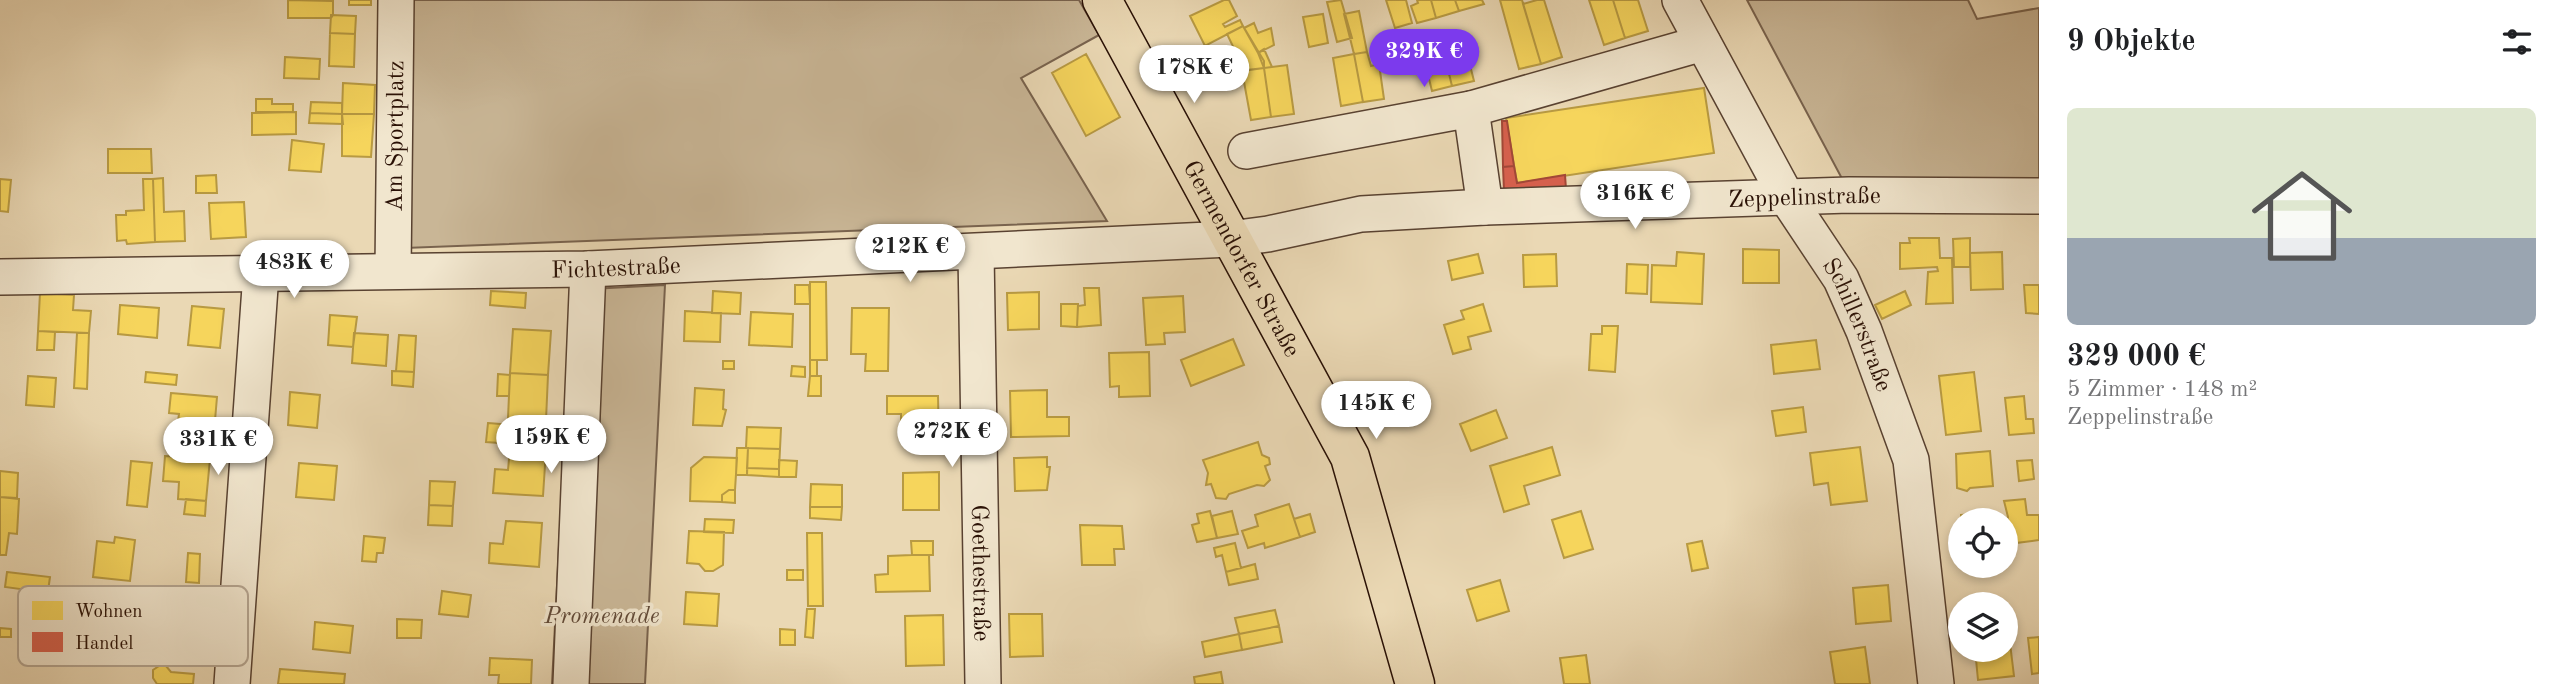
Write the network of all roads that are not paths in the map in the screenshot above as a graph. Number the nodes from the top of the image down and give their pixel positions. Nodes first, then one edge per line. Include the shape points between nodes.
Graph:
1 (396, 0) edge
2 (1102, 0) edge
3 (1680, 0) edge
4 (1703, 43) junction
5 (1471, 108) junction
6 (1246, 151) dead end
7 (2039, 196) edge
8 (1787, 198) junction
9 (1485, 207) junction
10 (1230, 239) junction
11 (976, 253) junction
12 (588, 269) junction
13 (393, 271) junction
14 (261, 273) junction
15 (0, 277) edge
16 (239, 586) edge
17 (233, 666) edge
18 (232, 684) edge
19 (571, 684) edge
20 (983, 684) edge
21 (1415, 684) edge
22 (1936, 684) edge

1 - 13 street, Am Sportplatz
2 - 10 main road, Germendorfer Straße
3 - 4 street, Schillerstraße
4 - 5 street
4 - 8 street, Schillerstraße
5 - 6 street
5 - 9 street
7 - 8 street, Zeppelinstraße
8 - 9 street, Zeppelinstraße
8 - 22 street, Schillerstraße via 1840,279 1911,460
9 - 10 street, Zeppelinstraße via 1361,214
10 - 11 street, Fichtestraße
10 - 21 main road, Germendorfer Straße via 1350,457
11 - 12 street, Fichtestraße
11 - 20 street, Goethestraße
12 - 13 street, Fichtestraße
12 - 19 street
13 - 14 street, Fichtestraße
14 - 15 street, Fichtestraße
14 - 16 street
17 - 18 street

